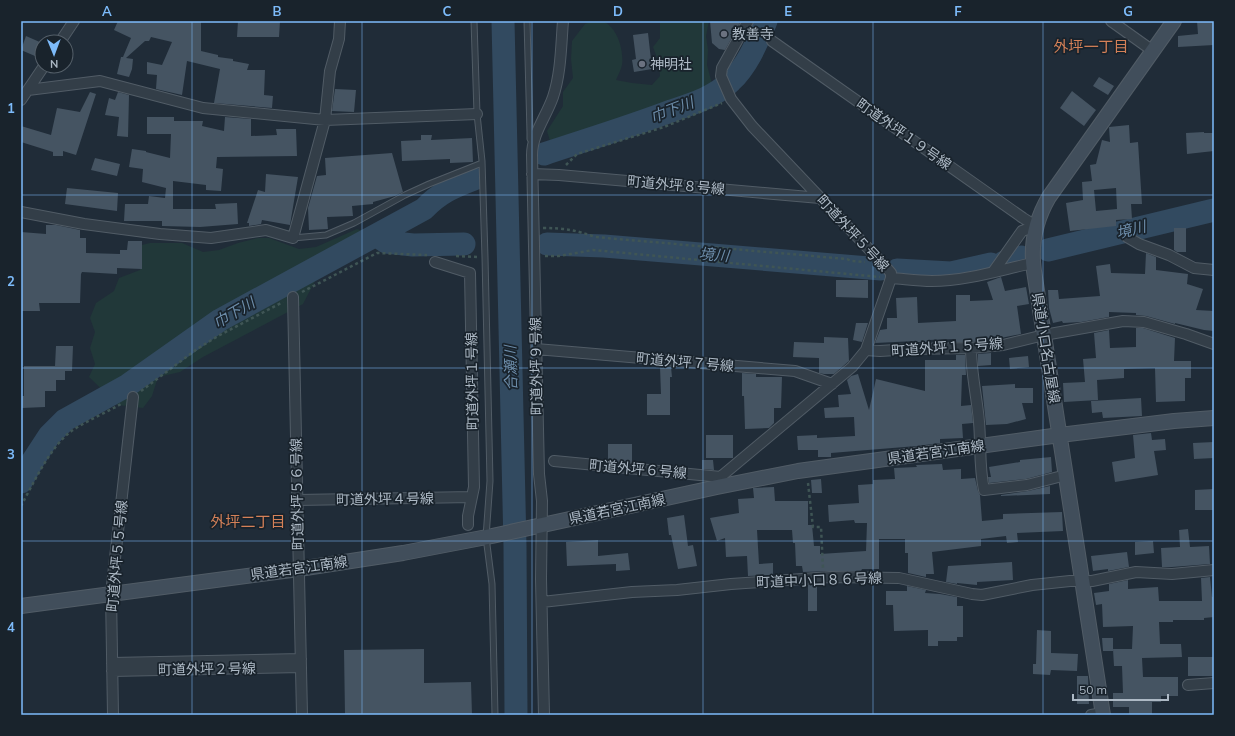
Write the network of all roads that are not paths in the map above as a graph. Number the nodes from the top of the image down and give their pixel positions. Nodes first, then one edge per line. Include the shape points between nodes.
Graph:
1 (74, 21) edge
2 (340, 21) edge
3 (474, 21) edge
4 (527, 21) edge
5 (563, 21) edge
6 (748, 21) edge
7 (1111, 21) edge
8 (1174, 21) edge
9 (65, 34) edge
10 (772, 41) dead end
11 (1153, 51) junction
12 (39, 74) edge
13 (28, 90) junction
14 (21, 100) edge
15 (477, 114) junction
16 (325, 120) junction
17 (533, 144) junction
18 (482, 163) junction
19 (532, 174) junction
20 (820, 198) junction
21 (21, 212) edge
22 (1036, 226) junction
23 (1127, 237) dead end
24 (293, 238) junction
25 (1032, 257) junction
26 (432, 258) road end
27 (887, 269) junction
28 (994, 270) junction
29 (1214, 270) edge
30 (293, 297) road end
31 (1044, 335) junction
32 (1214, 344) edge
33 (972, 348) junction
34 (536, 349) junction
35 (866, 350) junction
36 (832, 384) junction
37 (133, 397) road end
38 (1214, 418) edge
39 (1060, 435) junction
40 (980, 446) junction
41 (554, 461) dead end
42 (1066, 475) junction
43 (719, 482) junction
44 (472, 497) junction
45 (297, 500) junction
46 (468, 525) dead end
47 (539, 526) junction
48 (489, 537) junction
49 (299, 568) junction
50 (1214, 570) edge
51 (1082, 581) junction
52 (111, 594) junction
53 (542, 602) junction
54 (21, 606) edge
55 (301, 663) junction
56 (112, 667) junction
57 (1214, 683) edge
58 (1188, 685) dead end
59 (1099, 714) edge
60 (113, 715) edge
61 (302, 715) edge
62 (495, 715) edge
63 (544, 715) edge

1 - 9 street
2 - 16 street via 339,39 330,71
3 - 15 lane
4 - 17 lane via 530,139
5 - 17 street, 町道外坪９号線 via 553,97
6 - 20 street, 町道外坪５号線 via 722,65 721,76 730,96 752,126
7 - 11 street
8 - 11 main road, 県道小口名古屋線
10 - 22 street, 町道外坪１９号線
11 - 22 main road, 県道小口名古屋線 via 1049,197
12 - 13 street
13 - 14 street
13 - 16 street via 100,81 203,108
15 - 16 street
15 - 18 lane
16 - 24 street
17 - 19 street, 町道外坪９号線
18 - 24 lane via 405,195 326,235
18 - 48 lane via 490,482
19 - 20 street, 町道外坪８号線
19 - 34 street, 町道外坪９号線
20 - 27 street, 町道外坪５号線
21 - 24 street via 84,224 160,234 211,238 266,230
22 - 25 main road, 県道小口名古屋線
22 - 28 street via 1022,231
23 - 29 street via 1194,268
25 - 28 street
25 - 31 main road, 県道小口名古屋線
26 - 44 street, 町道外坪１号線 via 470,273 474,487
27 - 28 street via 932,281 970,277
27 - 35 street, 町道外坪５号線
30 - 45 street, 町道外坪５６号線
31 - 32 street, 町道外坪１５号線 via 1116,322 1144,322
31 - 33 street, 町道外坪１５号線
31 - 39 main road, 県道小口名古屋線
33 - 35 street, 町道外坪１５号線 via 880,352
33 - 40 street
34 - 36 street, 町道外坪７号線 via 795,371
34 - 47 street, 町道外坪９号線 via 542,501
35 - 36 street, 町道外坪５号線 via 852,367
36 - 43 street, 町道外坪５号線
37 - 52 street, 町道外坪５５号線
38 - 39 main road, 県道若宮江南線
39 - 40 main road, 県道若宮江南線
39 - 42 main road, 県道小口名古屋線
40 - 42 street via 984,490 1027,485
40 - 43 main road, 県道若宮江南線
41 - 43 street, 町道外坪６号線
42 - 51 main road, 県道小口名古屋線
43 - 47 main road, 県道若宮江南線
44 - 45 street, 町道外坪４号線
44 - 46 street, 町道外坪１号線
45 - 49 street, 町道外坪５６号線
47 - 48 main road, 県道若宮江南線
47 - 53 street, 町道外坪９号線
48 - 49 main road, 県道若宮江南線
48 - 62 lane
49 - 52 main road, 県道若宮江南線
49 - 55 street, 町道外坪５６号線
50 - 51 street, 町道中小口８６号線 via 1172,574 1136,572
51 - 53 street, 町道中小口８６号線 via 1032,585 982,595 899,578 874,576 731,584
51 - 59 main road, 県道小口名古屋線
52 - 54 main road, 県道若宮江南線
52 - 56 street, 町道外坪５５号線
53 - 63 street, 町道外坪９号線
55 - 56 street, 町道外坪２号線
55 - 61 street, 町道外坪５６号線
56 - 60 street, 町道外坪５５号線
57 - 58 street

